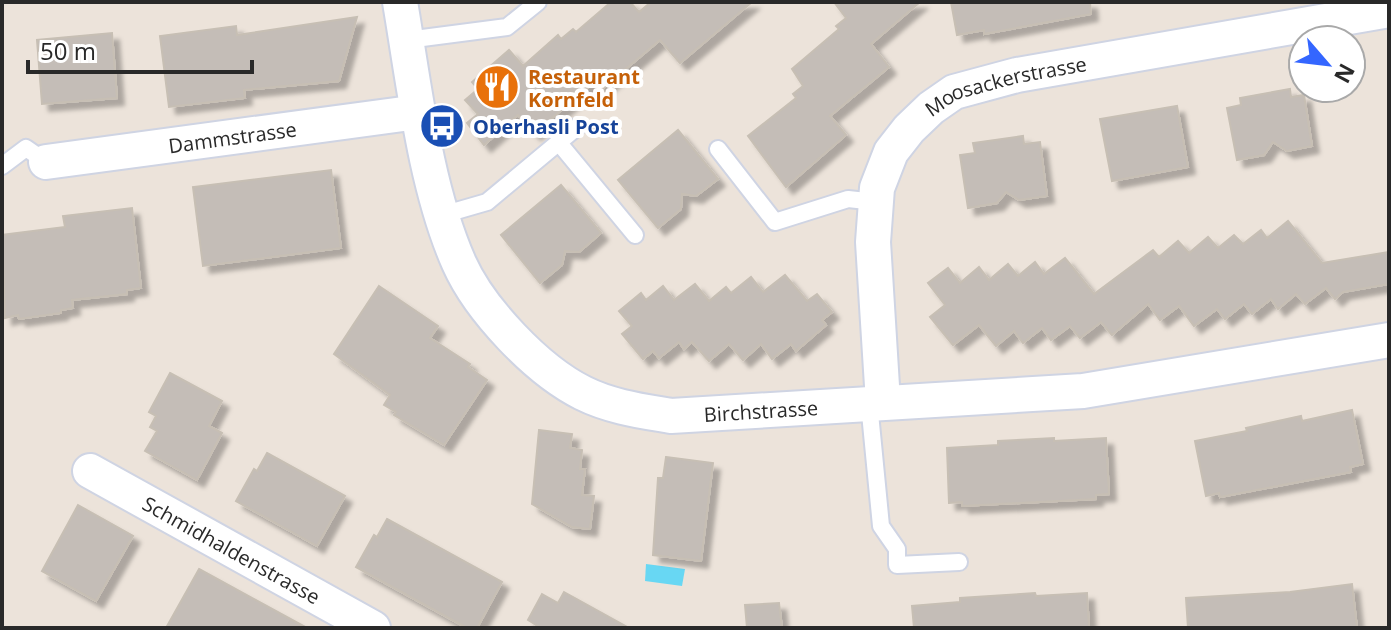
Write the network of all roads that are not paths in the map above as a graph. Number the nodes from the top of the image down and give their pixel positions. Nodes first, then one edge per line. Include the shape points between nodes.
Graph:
1 (400, 2) edge
2 (538, 2) edge
3 (1389, 10) edge
4 (407, 40) junction
5 (418, 112) junction
6 (577, 127) dead end
7 (559, 143) junction
8 (718, 149) dead end
9 (46, 162) joint
10 (2, 166) edge
11 (876, 202) junction
12 (442, 215) junction
13 (635, 235) dead end
14 (1389, 340) edge
15 (876, 402) junction
16 (90, 471) dead end
17 (959, 562) dead end
18 (373, 628) edge

1 - 4 street, Birchstrasse
2 - 4 lane via 507,27
3 - 11 street, Moosackerstrasse via 1017,75 954,92 931,108 891,152
4 - 5 street, Birchstrasse
5 - 9 street, Dammstrasse
5 - 12 street, Birchstrasse
6 - 7 lane
7 - 12 lane via 487,202
7 - 13 lane
8 - 11 lane via 775,222 848,199
9 - 10 lane via 26,148
11 - 15 street, Moosackerstrasse
12 - 15 street, Birchstrasse via 460,265 513,339 583,393 671,416
14 - 15 street, Birchstrasse via 1083,391
15 - 17 lane via 881,526 897,549 897,565
16 - 18 street, Schmidhaldenstrasse

